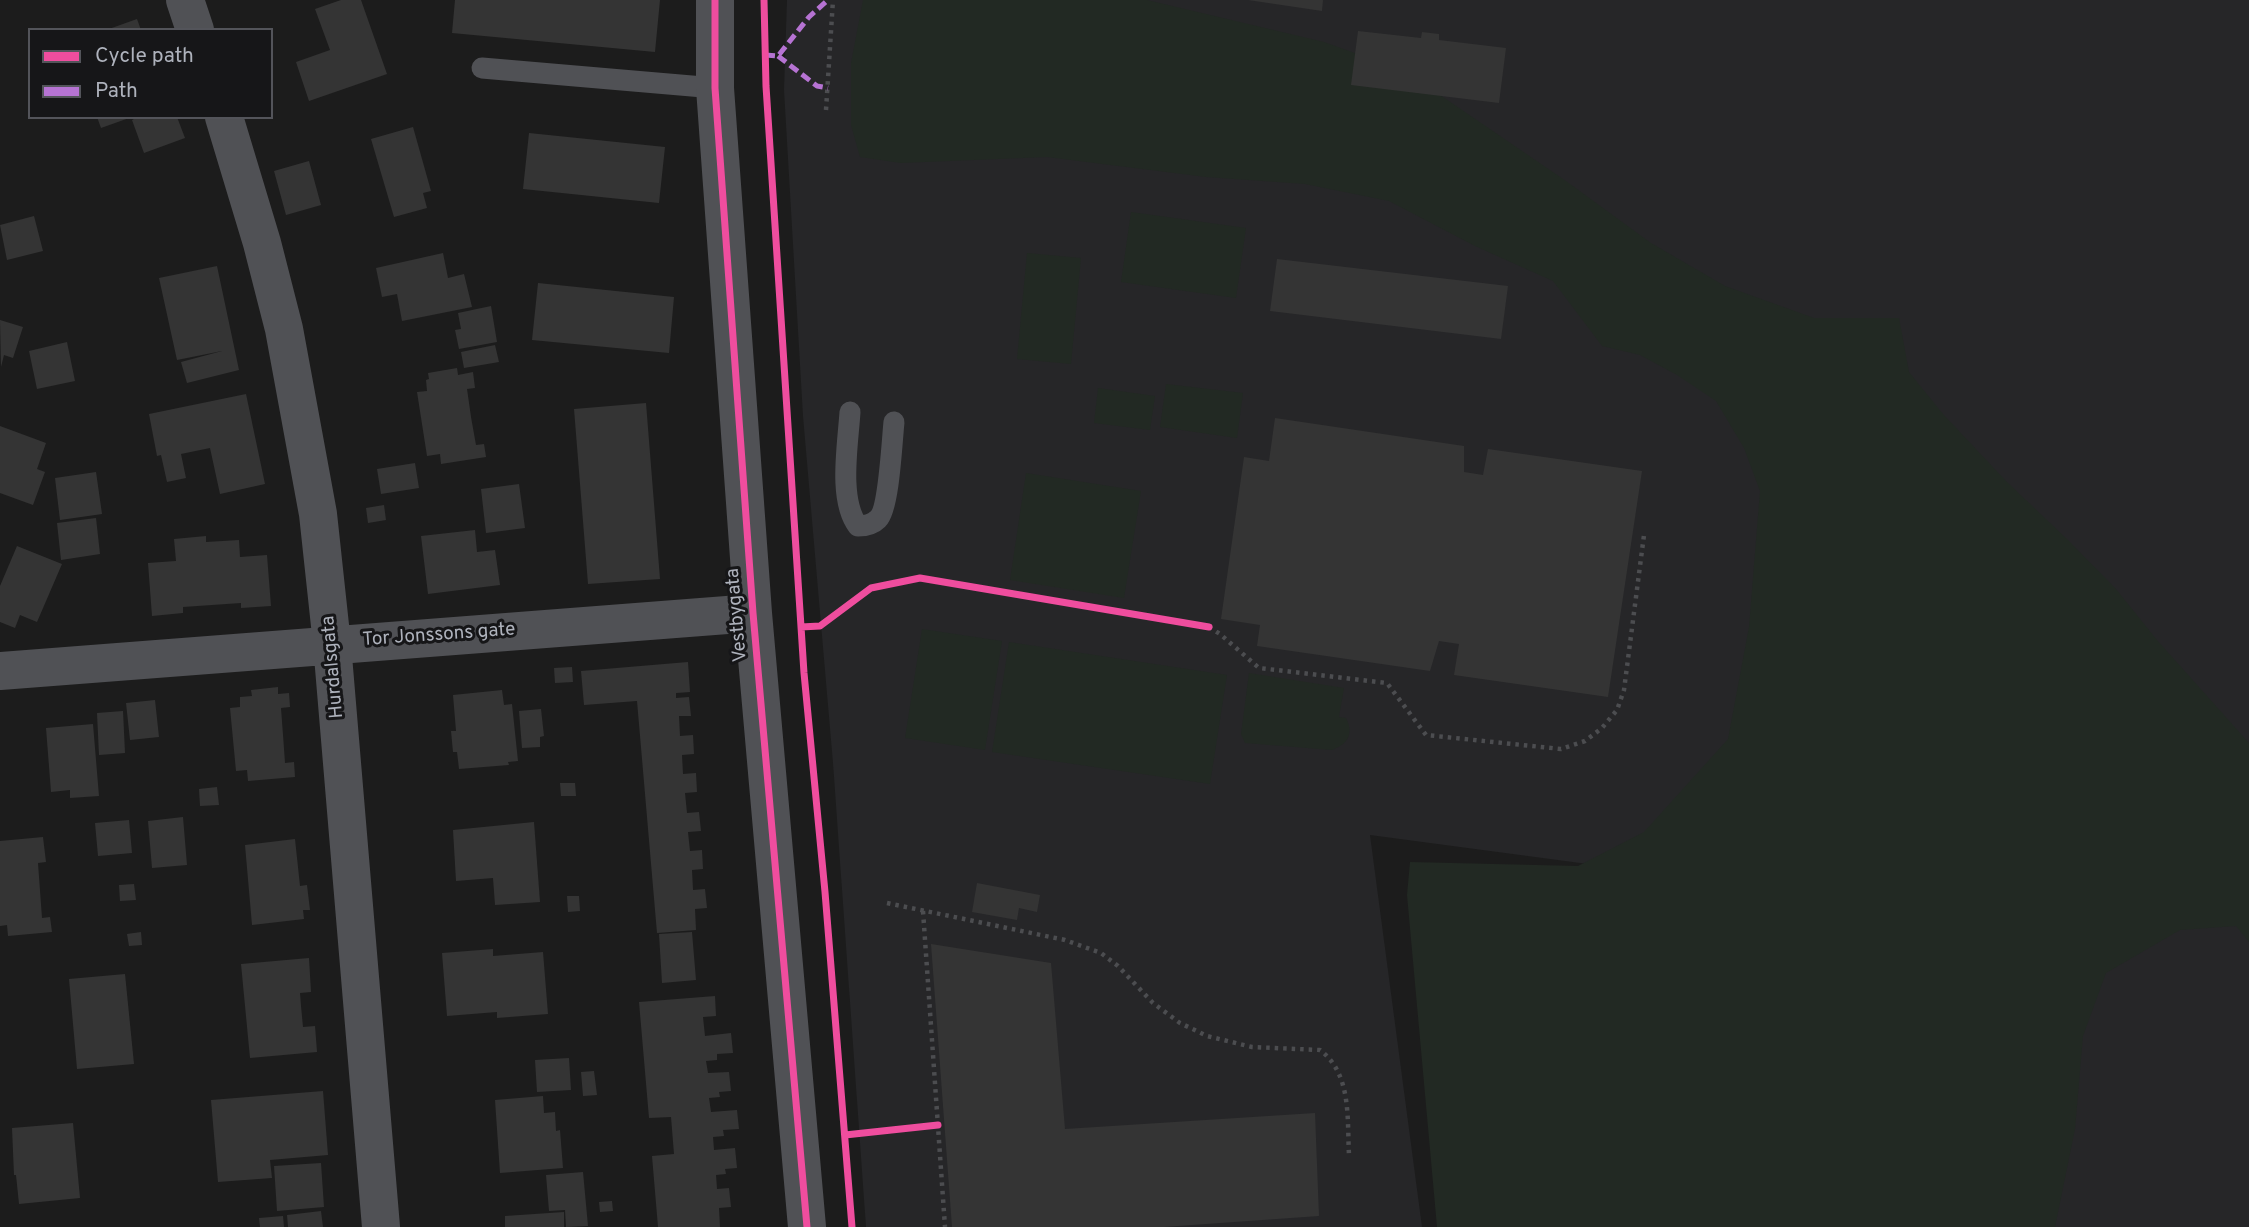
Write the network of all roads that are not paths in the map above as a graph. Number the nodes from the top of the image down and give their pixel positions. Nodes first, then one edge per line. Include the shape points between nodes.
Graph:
1 (185, 0) edge
2 (715, 0) edge
3 (194, 28) edge
4 (482, 68) dead end
5 (715, 88) junction
6 (225, 119) edge
7 (850, 412) dead end
8 (894, 422) dead end
9 (753, 613) junction
10 (332, 644) junction
11 (0, 671) edge
12 (381, 1227) edge
13 (807, 1227) edge

1 - 3 street
2 - 5 street, Vestbygata
4 - 5 lane
5 - 9 street, Vestbygata
6 - 10 street, Hurdalsgata via 284,329 318,514
7 - 8 lane via 846,475 850,515 858,526 880,519
9 - 10 street, Tor Jonssons gate
9 - 13 street, Vestbygata
10 - 11 street, Tor Jonssons gate
10 - 12 street, Hurdalsgata

